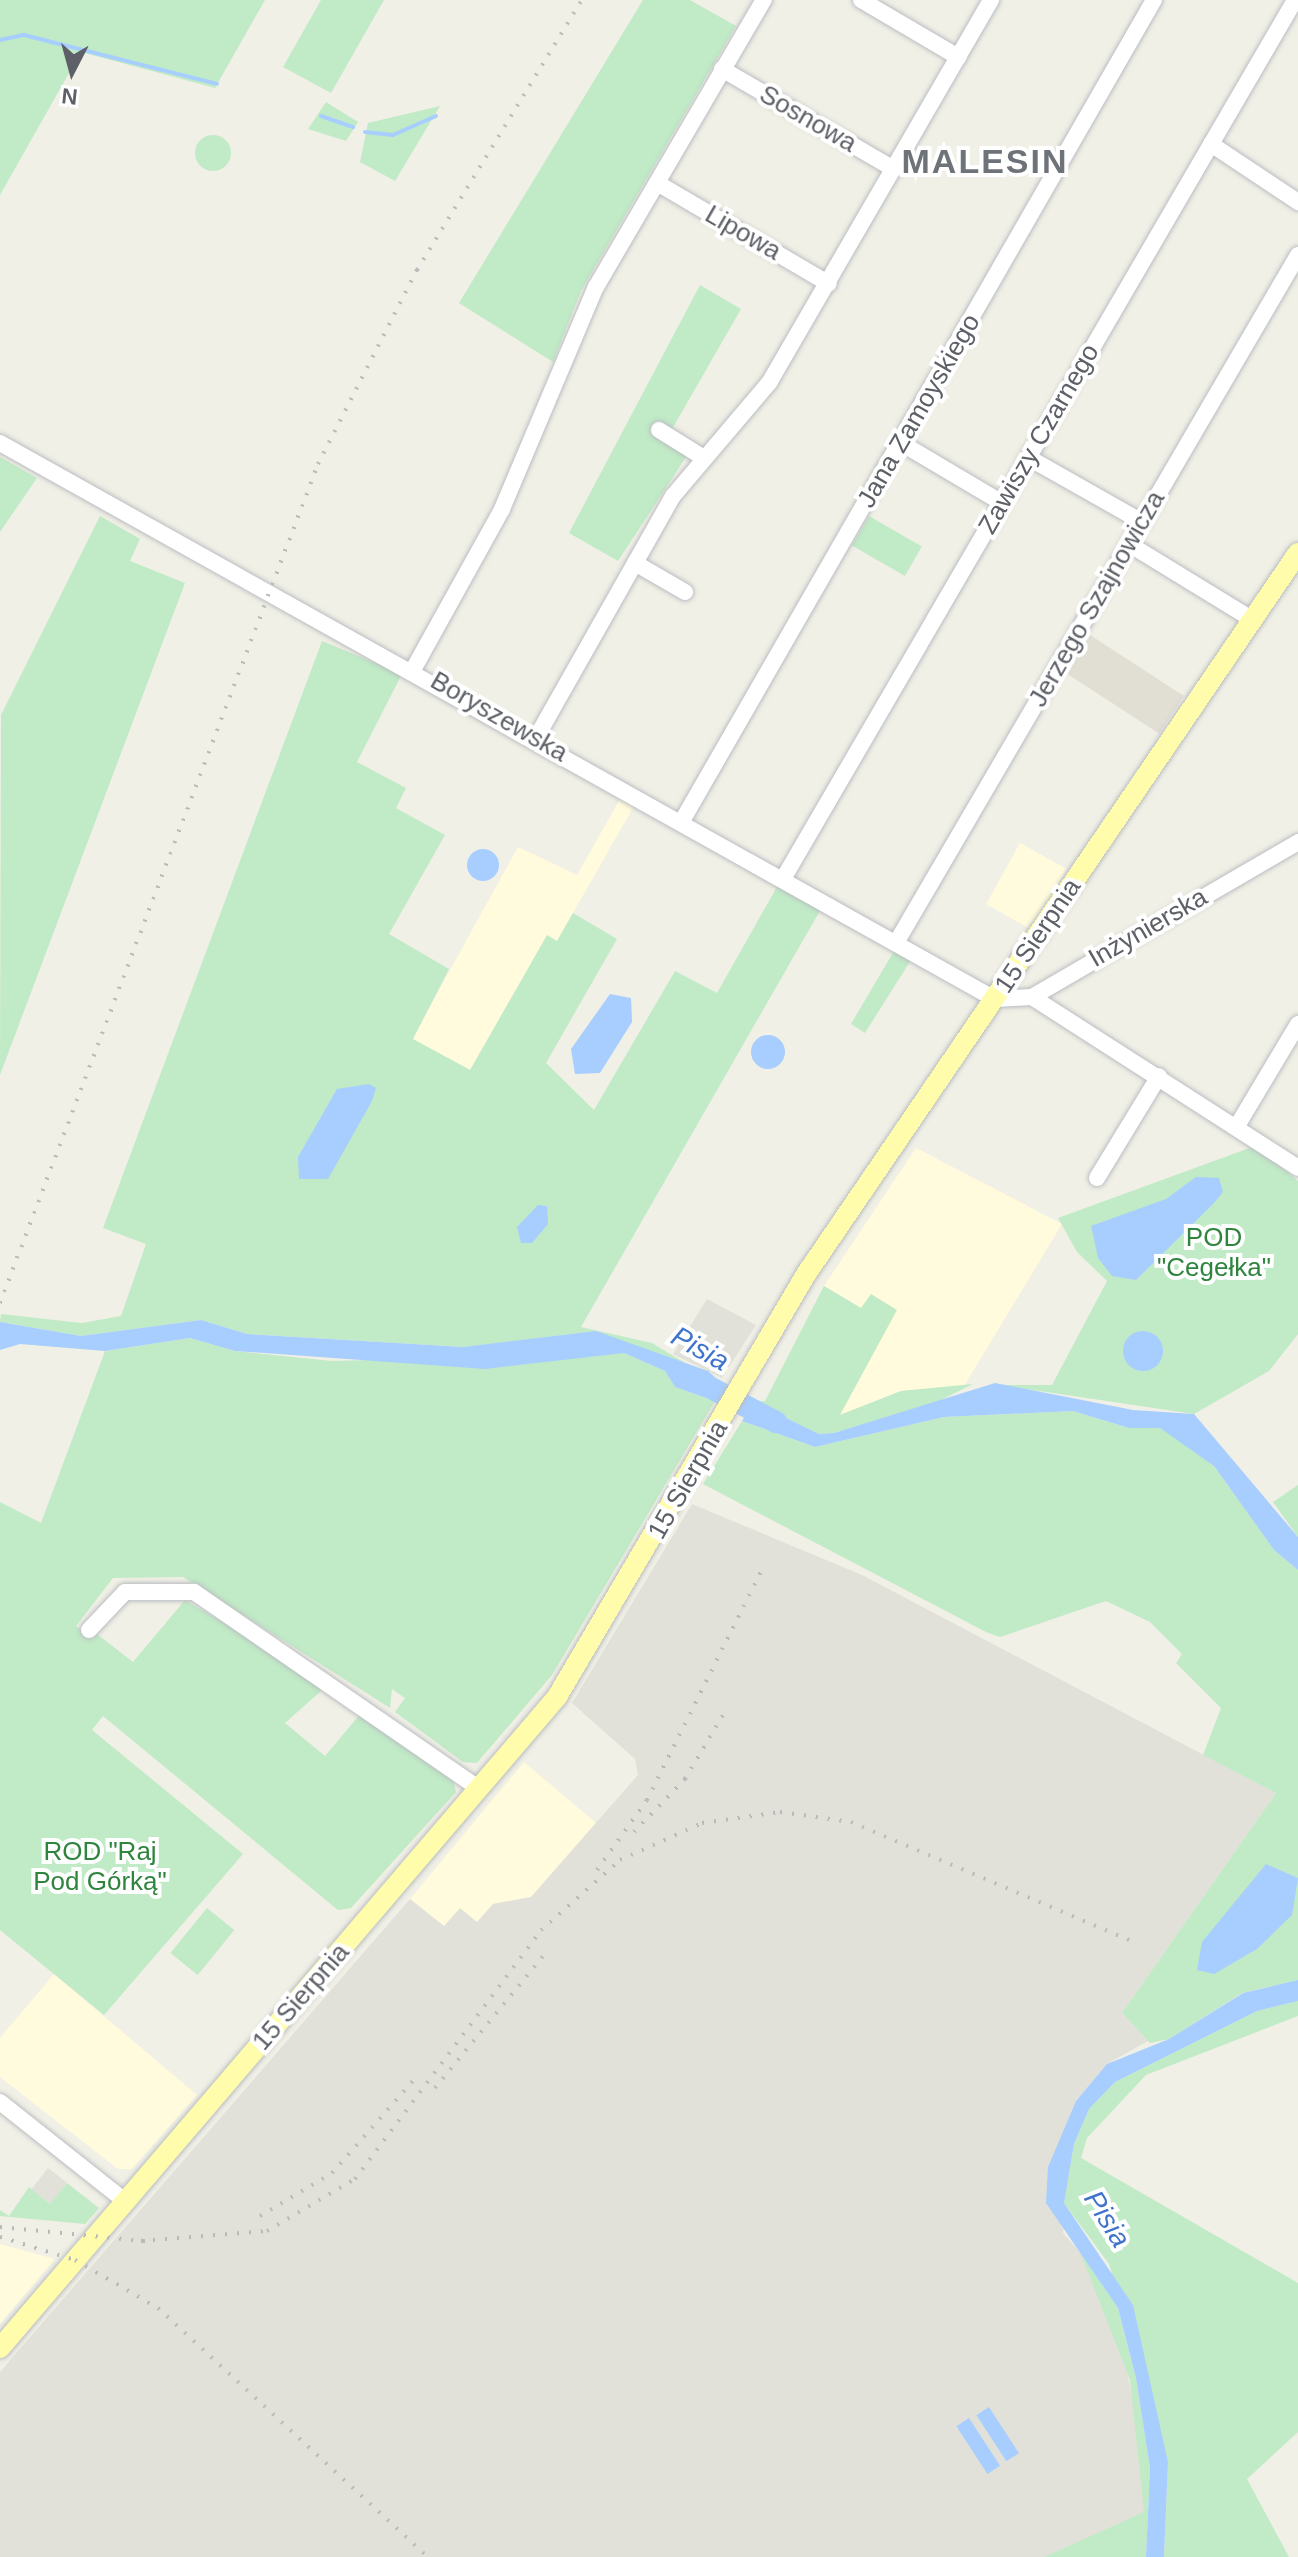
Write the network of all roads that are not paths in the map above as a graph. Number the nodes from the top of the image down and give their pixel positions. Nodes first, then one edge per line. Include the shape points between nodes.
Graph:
1 (764, 0) edge
2 (861, 0) edge
3 (991, 0) edge
4 (1154, 0) edge
5 (1295, 0) edge
6 (958, 57) junction
7 (722, 69) junction
8 (1211, 144) junction
9 (894, 169) junction
10 (657, 183) junction
11 (1298, 202) edge
12 (1298, 255) edge
13 (829, 284) junction
14 (659, 430) dead end
15 (0, 443) edge
16 (901, 443) junction
17 (704, 458) junction
18 (1029, 458) junction
19 (1002, 503) junction
20 (1142, 522) junction
21 (1129, 544) junction
22 (1298, 553) edge
23 (635, 563) junction
24 (685, 592) dead end
25 (1253, 620) junction
26 (414, 668) junction
27 (536, 738) junction
28 (682, 821) junction
29 (1298, 842) edge
30 (783, 879) junction
31 (896, 943) junction
32 (1032, 997) junction
33 (995, 999) junction
34 (1298, 1024) edge
35 (1159, 1076) junction
36 (1237, 1126) junction
37 (1298, 1168) edge
38 (1097, 1178) dead end
39 (89, 1630) dead end
40 (480, 1789) junction
41 (0, 2102) edge
42 (126, 2202) junction
43 (0, 2348) edge

1 - 7 street
2 - 6 street
3 - 6 street
4 - 16 street, Jana Zamoyskiego
5 - 8 street, Zawiszy Czarnego
6 - 9 street
7 - 9 street, Sosnowa
7 - 10 street
8 - 11 street
8 - 18 street, Zawiszy Czarnego
9 - 13 street
10 - 13 street, Lipowa
10 - 26 street via 596,287 502,509
12 - 20 street, Jerzego Szajnowicza
13 - 17 street via 769,383
14 - 17 street
15 - 26 street, Boryszewska
16 - 19 street
16 - 28 street, Jana Zamoyskiego
17 - 23 street via 673,496
18 - 19 street, Zawiszy Czarnego
18 - 20 street
19 - 30 street, Zawiszy Czarnego
20 - 21 street, Jerzego Szajnowicza
21 - 25 street
21 - 31 street, Jerzego Szajnowicza
22 - 25 main road, 15 Sierpnia
23 - 24 street
23 - 27 street
25 - 33 main road, 15 Sierpnia
26 - 27 street, Boryszewska
27 - 28 street, Boryszewska
28 - 30 street, Boryszewska
29 - 32 street, Inżynierska
30 - 31 street, Boryszewska
31 - 33 street, Boryszewska
32 - 33 street, Inżynierska
32 - 35 street
33 - 40 main road, 15 Sierpnia via 809,1270 569,1679
34 - 36 street
35 - 36 street
35 - 38 street
36 - 37 street
39 - 40 street via 125,1592 194,1592
40 - 42 main road, 15 Sierpnia
41 - 42 street
42 - 43 main road, 15 Sierpnia

